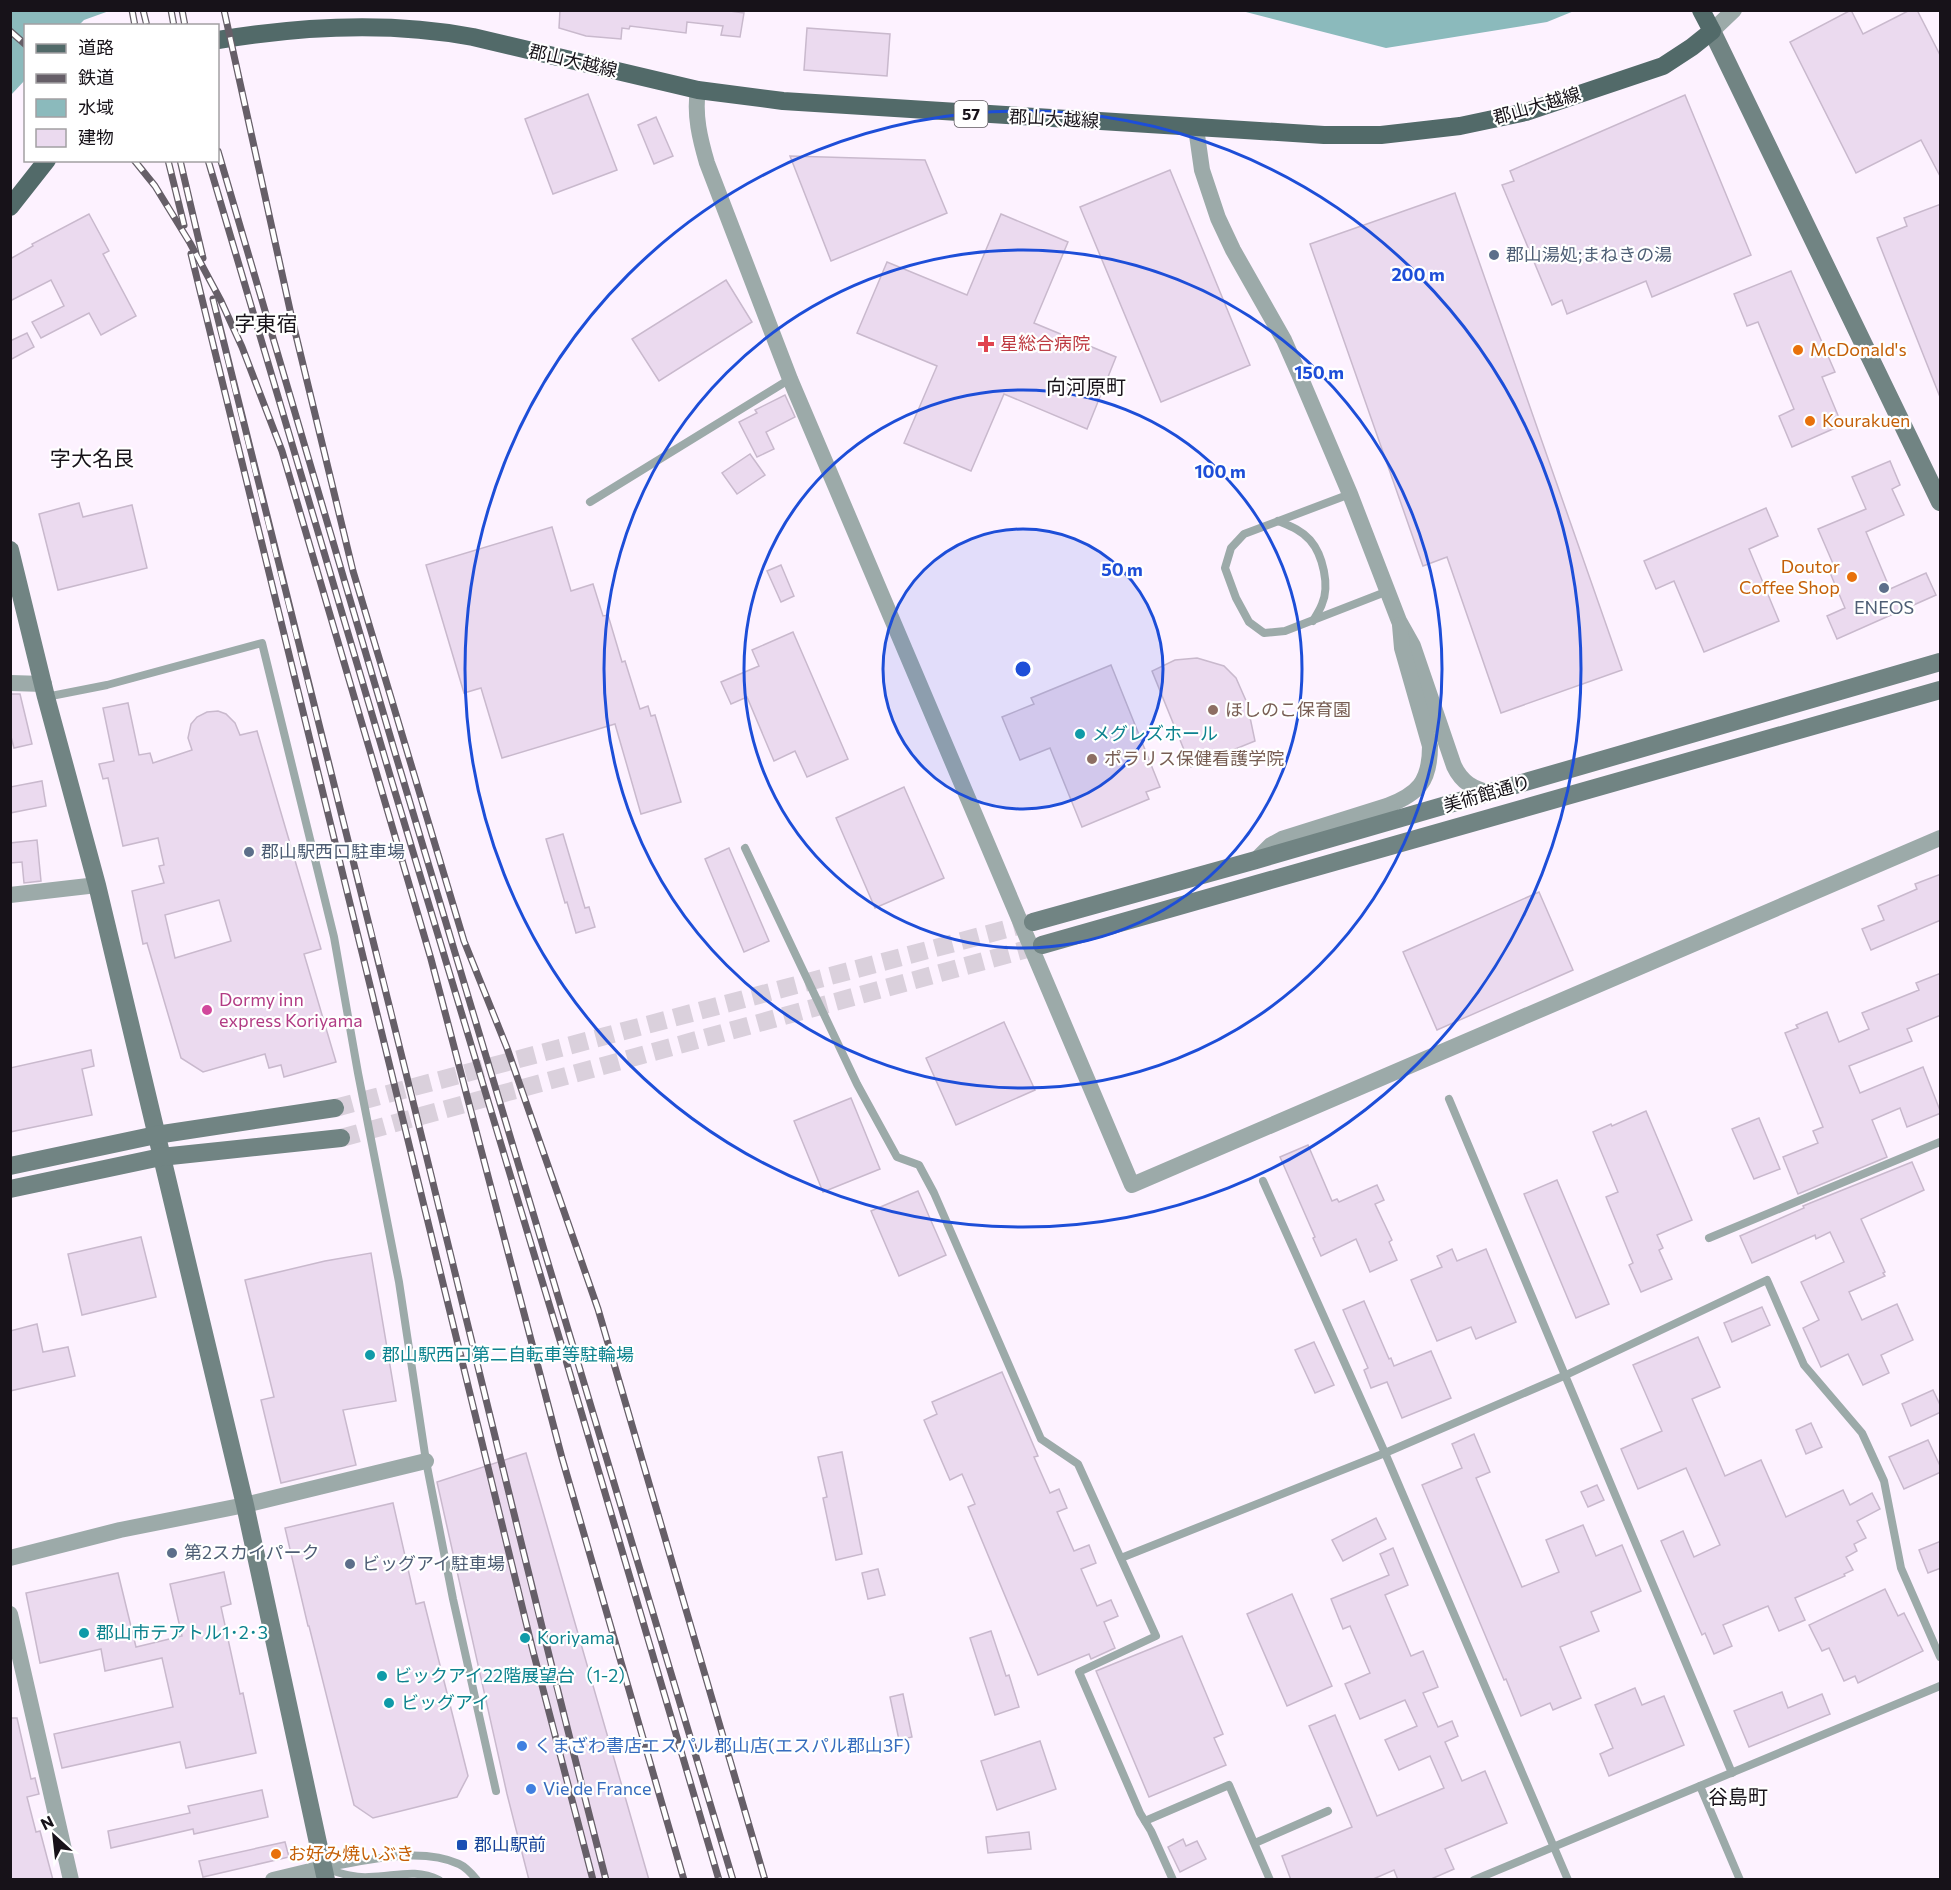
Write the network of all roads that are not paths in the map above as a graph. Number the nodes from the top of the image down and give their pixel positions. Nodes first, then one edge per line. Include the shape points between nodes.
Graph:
1 (1734, 10) edge
2 (1706, 19) edge
3 (219, 40) edge
4 (698, 90) junction
5 (1196, 128) junction
6 (45, 162) edge
7 (10, 207) edge
8 (790, 379) junction
9 (1350, 494) junction
10 (590, 502) dead end
11 (1941, 502) edge
12 (1278, 521) junction
13 (10, 550) edge
14 (1388, 591) junction
15 (1313, 621) junction
16 (1400, 621) junction
17 (1941, 662) edge
18 (10, 682) edge
19 (1941, 690) edge
20 (45, 691) junction
21 (1490, 793) junction
22 (1941, 838) edge
23 (745, 848) dead end
24 (1256, 860) junction
25 (97, 885) junction
26 (10, 895) edge
27 (1033, 922) tunnel mouth
28 (1042, 945) tunnel mouth
29 (1449, 1099) dead end
30 (335, 1108) tunnel mouth
31 (156, 1135) junction
32 (340, 1138) tunnel mouth
33 (1941, 1142) edge
34 (161, 1157) junction
35 (10, 1166) edge
36 (1263, 1181) dead end
37 (10, 1189) edge
38 (1709, 1238) dead end
39 (1566, 1375) junction
40 (1385, 1453) junction
41 (426, 1461) junction
42 (245, 1505) junction
43 (10, 1558) edge
44 (1121, 1558) junction
45 (10, 1614) edge
46 (1941, 1657) edge
47 (1941, 1686) edge
48 (1732, 1773) junction
49 (1700, 1786) junction
50 (496, 1791) dead end
51 (1328, 1810) dead end
52 (1145, 1821) junction
53 (1255, 1843) junction
54 (1554, 1845) junction
55 (325, 1874) edge
56 (70, 1880) edge
57 (273, 1880) edge
58 (440, 1880) edge
59 (477, 1880) edge
60 (1173, 1880) edge
61 (1270, 1880) edge
62 (1474, 1880) edge
63 (1568, 1880) edge
64 (1740, 1880) edge

1 - 2 street
2 - 5 main road, 郡山大越線 / 57 via 1692,47 1663,66 1526,112 1460,126 1382,135
2 - 11 street
3 - 4 main road, 郡山大越線 / 57 via 343,27 402,26 473,37
4 - 5 main road, 郡山大越線 / 57 via 861,107
4 - 8 street via 696,110 707,163
5 - 9 street via 1202,170 1218,218 1284,340
6 - 7 main road
8 - 10 lane
8 - 22 street via 1132,1185
9 - 12 lane
9 - 14 street
12 - 15 lane via 1297,529 1311,541 1321,562 1326,584 1323,602
12 - 15 lane via 1244,534 1231,548 1226,568 1236,598 1249,622 1264,633 1285,631
13 - 20 street
14 - 15 lane
14 - 16 street
16 - 21 street via 1413,646 1457,774 1472,787
16 - 24 street via 1402,648 1430,746 1428,767 1418,789 1387,806 1282,839
17 - 21 street, 美術館通り
18 - 20 street
19 - 28 street, 美術館通り
20 - 25 street
20 - 41 lane via 107,685 262,643 334,937 399,1282
21 - 24 street, 美術館通り
23 - 44 lane via 857,1084 897,1157 919,1165 934,1192 1041,1439 1078,1464
24 - 27 street, 美術館通り
25 - 26 street
25 - 31 street
29 - 39 lane
30 - 31 street
31 - 34 street
31 - 35 street
32 - 34 street
33 - 38 lane
34 - 37 street
34 - 42 street
36 - 40 lane
39 - 40 lane
39 - 46 lane via 1767,1280 1804,1365 1862,1433 1880,1471 1901,1568
39 - 48 lane
40 - 44 lane
40 - 54 lane
41 - 42 street
41 - 50 lane
42 - 43 street via 120,1530
42 - 55 street
44 - 52 lane via 1156,1636 1079,1672
45 - 56 street
47 - 48 lane
48 - 49 lane
49 - 54 lane
49 - 64 lane
51 - 53 lane
52 - 53 lane via 1229,1785
52 - 60 lane
53 - 61 lane
54 - 62 lane
54 - 63 lane
55 - 57 street
55 - 58 lane via 368,1877 423,1873
55 - 59 lane via 404,1856 461,1864

